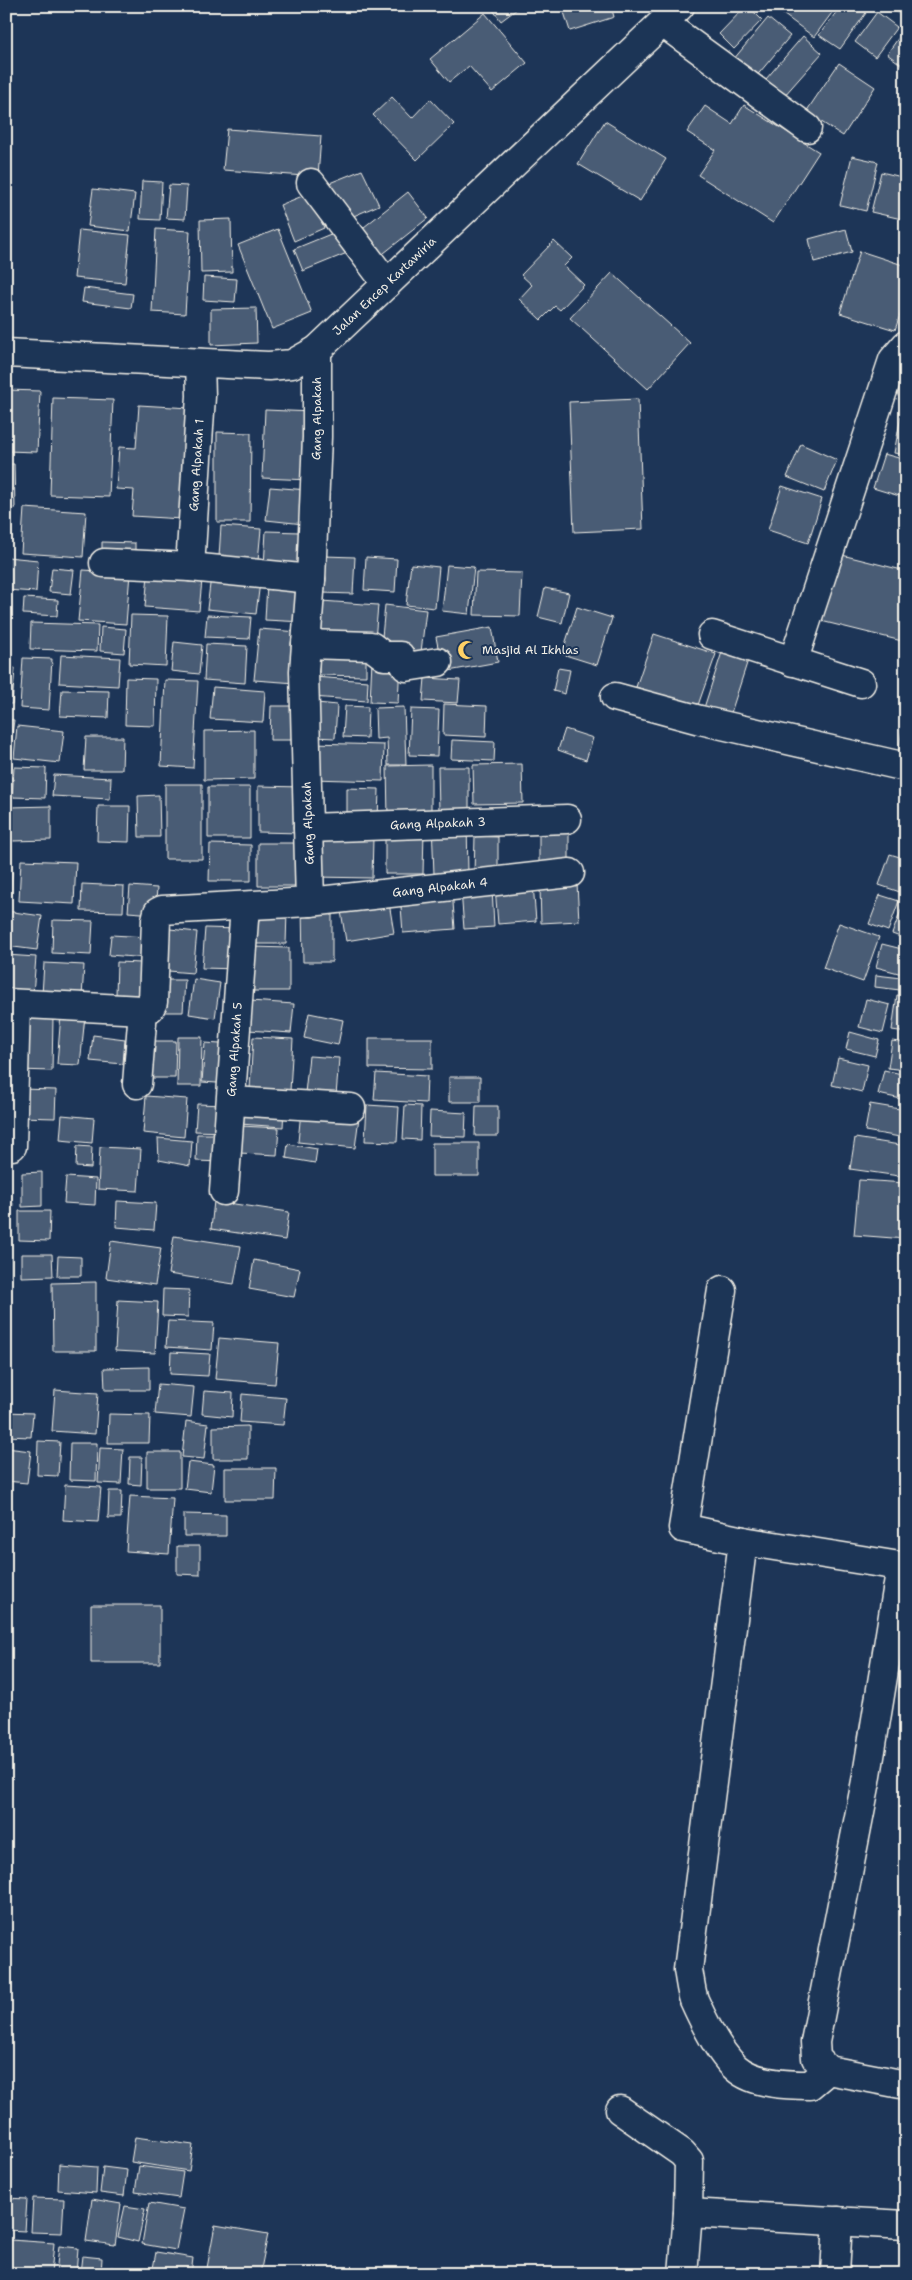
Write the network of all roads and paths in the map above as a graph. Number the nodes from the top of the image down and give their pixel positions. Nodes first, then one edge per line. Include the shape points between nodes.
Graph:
1 (672, 15) edge
2 (807, 128) dead end
3 (311, 183) dead end
4 (386, 284) junction
5 (906, 346) edge
6 (317, 350) junction
7 (6, 353) edge
8 (200, 363) junction
9 (104, 563) dead end
10 (190, 567) junction
11 (311, 579) junction
12 (712, 635) dead end
13 (306, 644) junction
14 (438, 662) dead end
15 (793, 662) junction
16 (861, 683) dead end
17 (615, 697) dead end
18 (906, 767) edge
19 (567, 819) dead end
20 (308, 828) junction
21 (570, 873) dead end
22 (310, 902) junction
23 (245, 906) junction
24 (11, 1003) edge
25 (143, 1010) junction
26 (137, 1084) dead end
27 (232, 1101) junction
28 (351, 1108) dead end
29 (12, 1146) dead end
30 (224, 1191) dead end
31 (722, 1290) dead end
32 (743, 1541) junction
33 (903, 1566) edge
34 (828, 2070) junction
35 (906, 2085) edge
36 (620, 2110) dead end
37 (688, 2213) junction
38 (838, 2221) junction
39 (906, 2225) edge
40 (683, 2274) edge
41 (835, 2274) edge

1 - 2 street
1 - 4 street, Jalan Encep Kartawiria
3 - 4 street
4 - 6 street, Jalan Encep Kartawiria
5 - 15 street via 893,360
6 - 8 street, Jalan Encep Kartawiria via 292,364
6 - 11 street, Gang Alpakah
7 - 8 street, Jalan Encep Kartawiria
8 - 10 street, Gang Alpakah 1 via 201,396
9 - 10 street
10 - 11 street
11 - 13 street, Gang Alpakah
12 - 15 street
13 - 14 street via 371,646 384,656 400,656 406,667
13 - 20 street, Gang Alpakah
15 - 16 street
17 - 18 street
19 - 20 street, Gang Alpakah 3
20 - 22 street, Gang Alpakah
21 - 22 street, Gang Alpakah 4
22 - 23 street
23 - 25 street via 158,912 153,1002 150,1008
23 - 27 street, Gang Alpakah 5
24 - 25 street
24 - 29 street
25 - 26 street
27 - 28 street
27 - 30 street, Gang Alpakah 5
31 - 32 street via 683,1528
32 - 33 street
32 - 34 street via 688,1970 694,1999 717,2043 737,2069 757,2079 790,2085 810,2085
33 - 34 street via 866,1781 815,2042 816,2058
34 - 35 street
36 - 37 street via 689,2161
37 - 38 street
37 - 40 street
38 - 39 street
38 - 41 street

